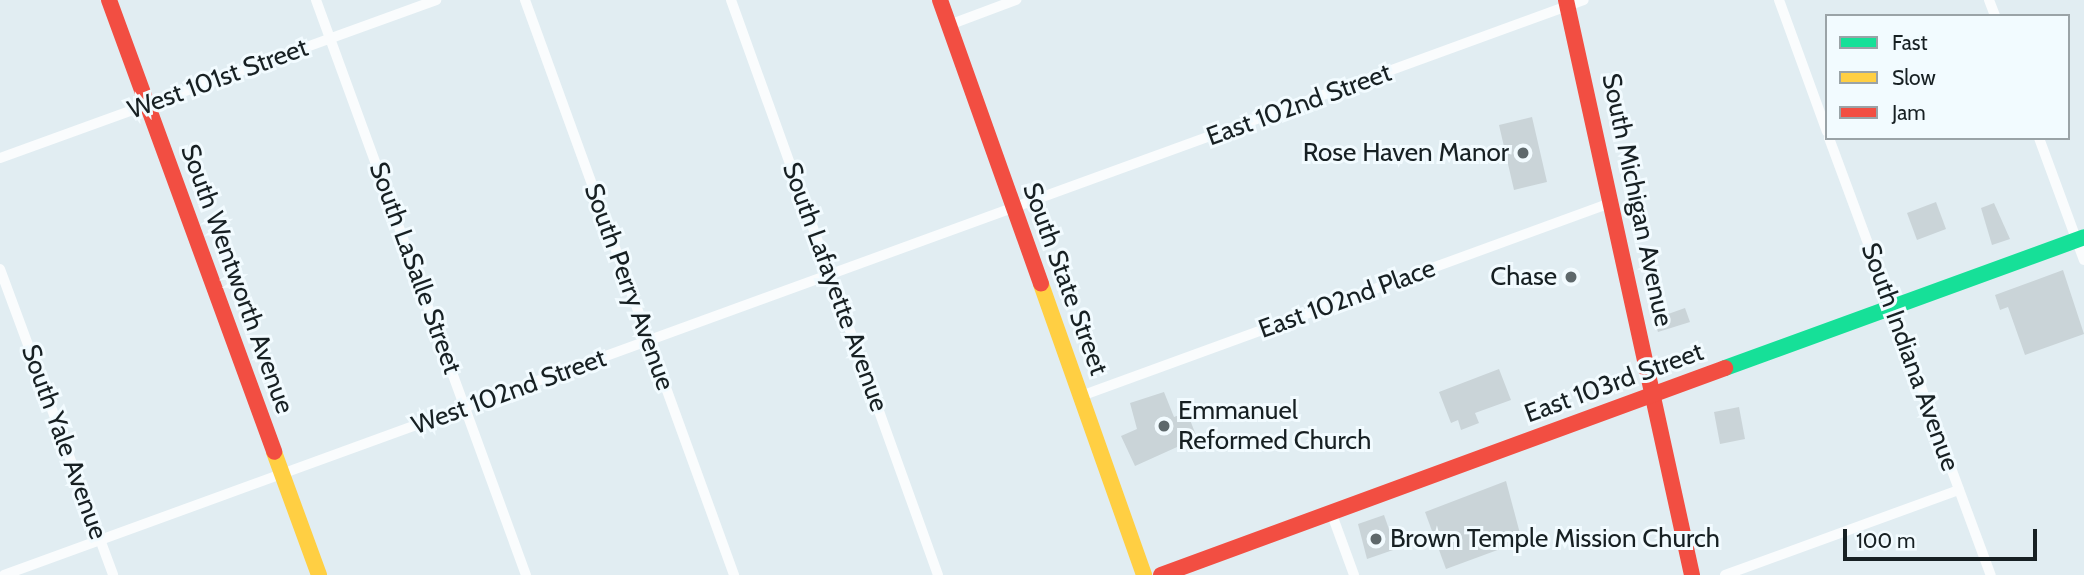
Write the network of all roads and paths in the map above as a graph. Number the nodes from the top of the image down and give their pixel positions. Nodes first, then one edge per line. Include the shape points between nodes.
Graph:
1 (109, 0) edge
2 (316, 0) edge
3 (436, 0) edge
4 (525, 0) edge
5 (731, 0) edge
6 (940, 0) edge
7 (1016, 0) edge
8 (1584, 0) edge
9 (1779, 0) edge
10 (1567, 3) edge
11 (949, 25) junction
12 (330, 38) junction
13 (147, 105) junction
14 (1825, 126) edge
15 (1830, 140) edge
16 (2040, 140) edge
17 (0, 158) edge
18 (1613, 202) junction
19 (1014, 210) junction
20 (2080, 239) edge
21 (2084, 260) edge
22 (0, 269) edge
23 (830, 276) junction
24 (1891, 308) junction
25 (649, 341) junction
26 (1654, 395) junction
27 (1081, 397) junction
28 (466, 407) junction
29 (282, 474) junction
30 (1959, 490) junction
31 (1331, 512) junction
32 (100, 540) junction
33 (4, 575) edge
34 (113, 575) edge
35 (319, 575) edge
36 (526, 575) edge
37 (734, 575) edge
38 (938, 575) edge
39 (1144, 575) edge
40 (1161, 575) edge
41 (1354, 575) edge
42 (1692, 575) edge
43 (1725, 575) edge
44 (1991, 575) edge

1 - 13 main road, South Wentworth Avenue
2 - 12 street, South LaSalle Street
3 - 12 street, West 101st Street
4 - 25 street, South Perry Avenue
5 - 23 street, South Lafayette Avenue
6 - 11 main road, South State Street
7 - 11 street
8 - 10 street, East 102nd Street
9 - 14 street
10 - 18 main road, South Michigan Avenue
10 - 19 street, East 102nd Street
11 - 19 main road, South State Street
12 - 13 street, West 101st Street
12 - 28 street, South LaSalle Street
13 - 17 street, West 101st Street
13 - 29 main road, South Wentworth Avenue
15 - 24 street, South Indiana Avenue
16 - 20 street
18 - 26 main road, South Michigan Avenue
18 - 27 street, East 102nd Place
19 - 23 street, West 102nd Street
19 - 27 main road, South State Street
20 - 21 street
20 - 24 main road, East 103rd Street
22 - 32 street, South Yale Avenue
23 - 25 street, West 102nd Street
23 - 38 street, South Lafayette Avenue
24 - 26 main road, East 103rd Street
24 - 30 street, South Indiana Avenue
25 - 28 street, West 102nd Street
25 - 37 street, South Perry Avenue
26 - 31 main road, East 103rd Street
26 - 42 main road, South Michigan Avenue
27 - 39 main road, South State Street
28 - 29 street, West 102nd Street
28 - 36 street, South LaSalle Street
29 - 32 street, West 102nd Street
29 - 35 main road, South Wentworth Avenue
30 - 43 street
30 - 44 street, South Indiana Avenue
31 - 40 main road, East 103rd Street
31 - 41 street
32 - 33 street, West 102nd Street
32 - 34 street, South Yale Avenue

